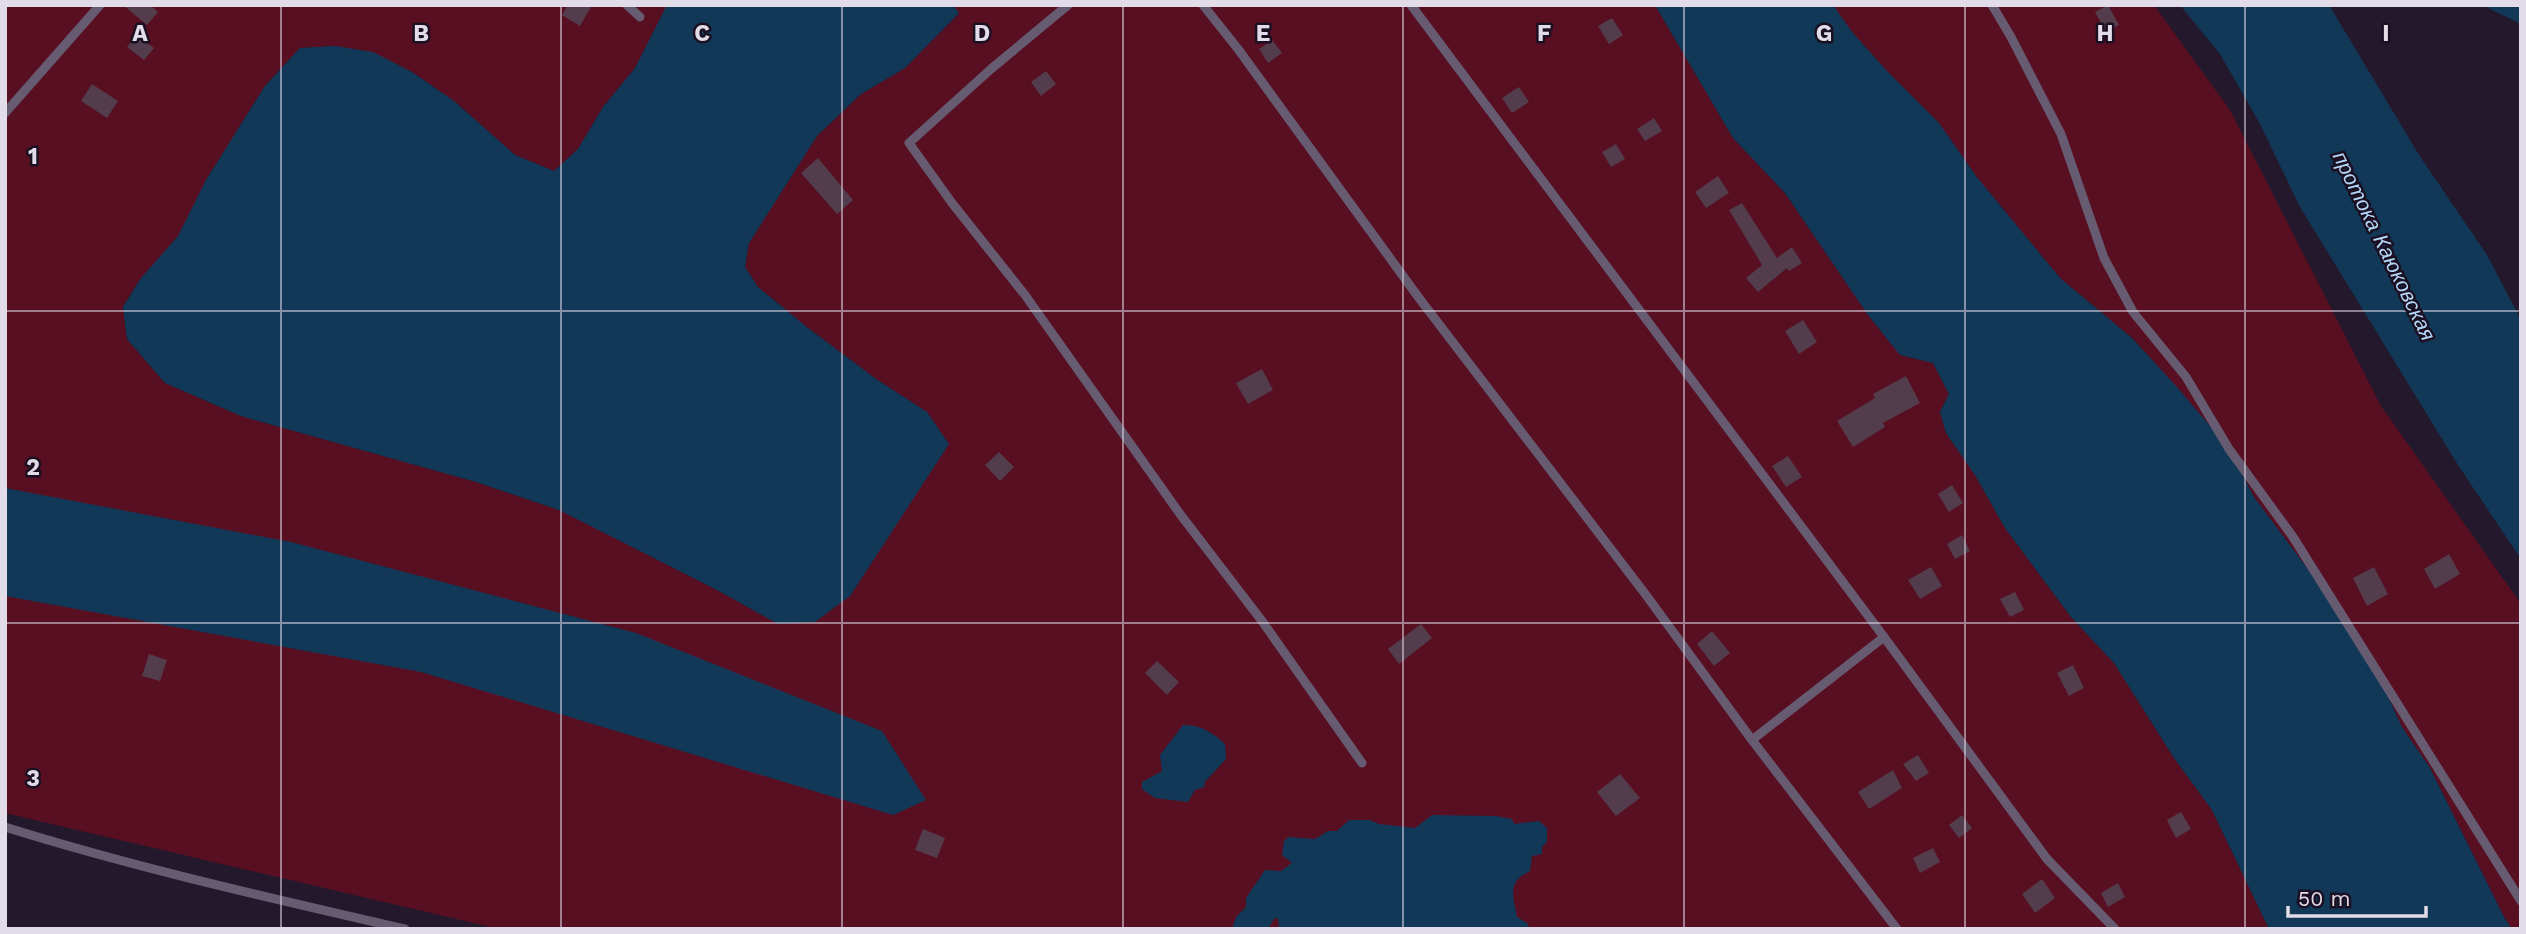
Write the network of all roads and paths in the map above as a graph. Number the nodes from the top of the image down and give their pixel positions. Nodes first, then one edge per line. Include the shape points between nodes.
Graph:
1 (100, 5) edge
2 (626, 5) edge
3 (1068, 5) edge
4 (1203, 5) edge
5 (1411, 5) edge
6 (1992, 5) edge
7 (640, 17) dead end
8 (5, 113) edge
9 (1884, 637) junction
10 (1752, 740) junction
11 (1362, 763) dead end
12 (5, 827) edge
13 (2521, 901) edge
14 (405, 929) edge
15 (1897, 929) edge
16 (2115, 929) edge

1 - 8 lane
2 - 7 lane
3 - 11 lane via 909,144 1025,295
4 - 10 lane
5 - 9 lane
6 - 13 lane via 2061,134 2104,258 2133,312 2186,377 2229,449 2293,537
9 - 10 lane
9 - 16 lane via 2047,859
10 - 15 lane
12 - 14 lane via 179,875

